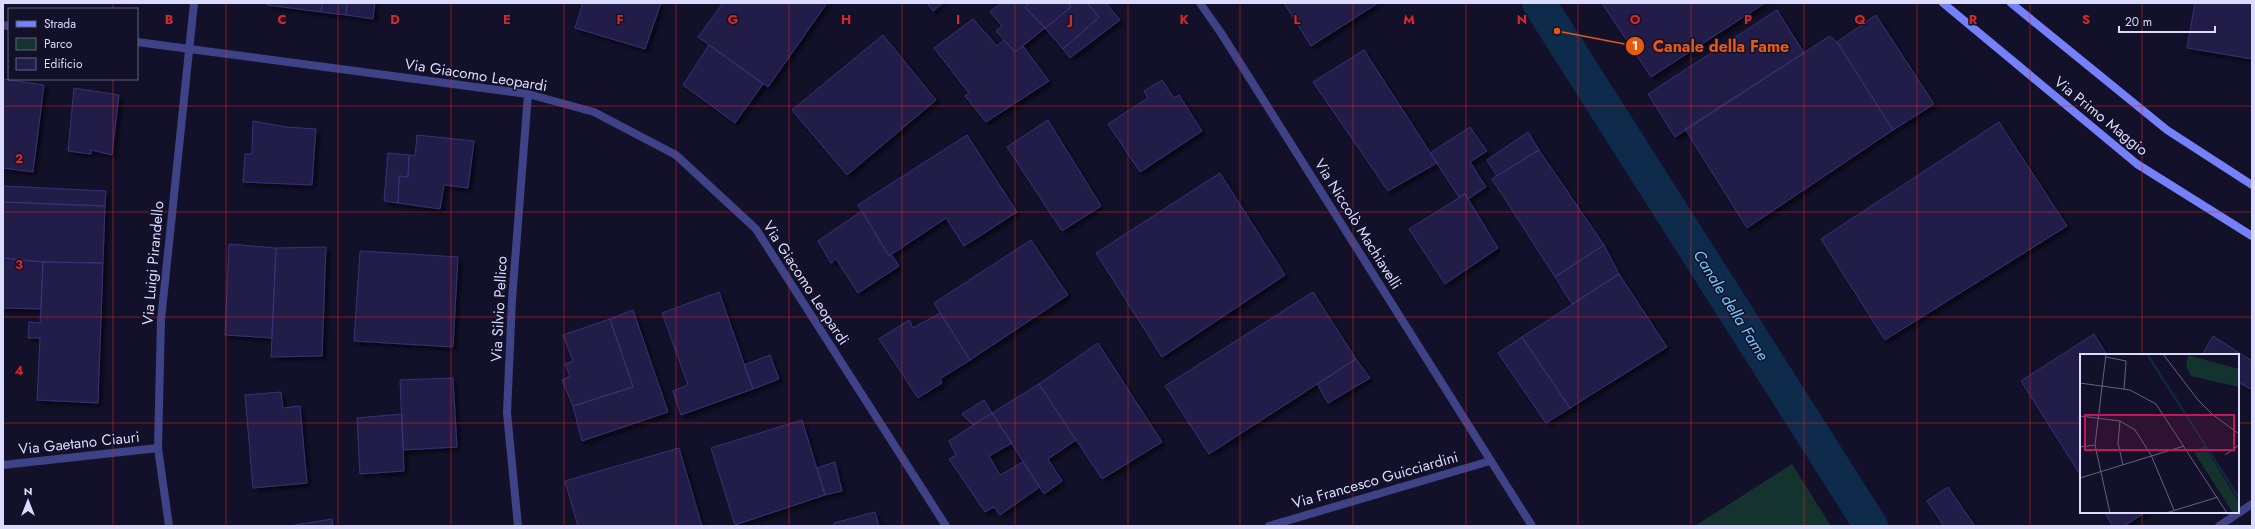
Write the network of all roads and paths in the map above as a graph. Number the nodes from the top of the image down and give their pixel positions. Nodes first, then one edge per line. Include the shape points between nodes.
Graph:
1 (194, 3) edge
2 (1200, 3) edge
3 (1943, 3) edge
4 (2011, 3) edge
5 (138, 42) edge
6 (188, 48) junction
7 (528, 94) junction
8 (2252, 186) edge
9 (2252, 236) edge
10 (158, 448) junction
11 (1490, 461) junction
12 (3, 465) edge
13 (2252, 504) edge
14 (2238, 513) edge
15 (2239, 513) edge
16 (169, 526) edge
17 (518, 526) edge
18 (946, 526) edge
19 (1268, 526) edge
20 (1532, 526) edge
21 (2219, 526) edge

1 - 6 street, Via Luigi Pirandello
2 - 11 street, Via Niccolò Machiavelli via 1230,46
3 - 9 main road, Via Primo Maggio via 2137,164
4 - 8 main road, Via Primo Maggio via 2167,130
5 - 6 street, Via Giacomo Leopardi
6 - 7 street, Via Giacomo Leopardi
6 - 10 street, Via Luigi Pirandello via 161,320
7 - 17 street, Via Silvio Pellico via 512,300 507,413
7 - 18 street, Via Giacomo Leopardi via 594,112 676,155 756,229
10 - 12 street, Via Gaetano Ciauri
10 - 16 street, Via Luigi Pirandello
11 - 19 street, Via Francesco Guicciardini
11 - 20 street, Via Niccolò Machiavelli
13 - 15 street
14 - 21 street

